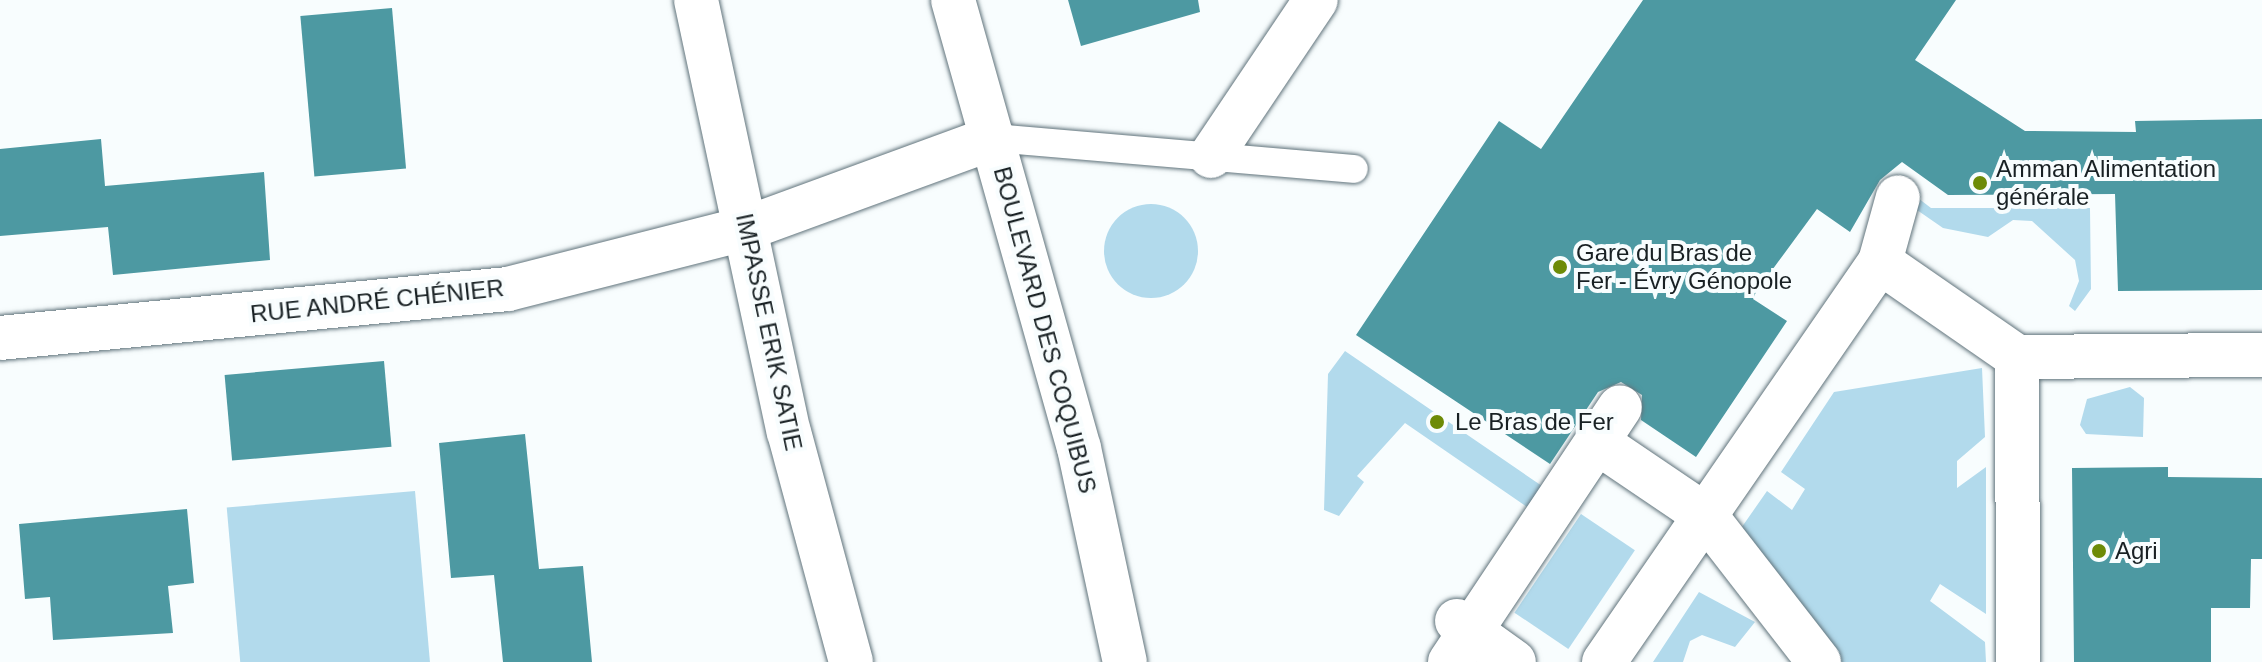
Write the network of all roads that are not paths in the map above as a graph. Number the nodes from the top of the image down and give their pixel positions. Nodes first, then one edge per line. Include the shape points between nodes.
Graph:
1 (696, 0) edge
2 (953, 0) edge
3 (1316, 0) edge
4 (993, 138) junction
5 (1211, 156) junction
6 (1354, 169) dead end
7 (1898, 197) dead end
8 (747, 228) junction
9 (1880, 262) junction
10 (0, 338) edge
11 (2262, 355) edge
12 (2017, 357) junction
13 (1620, 407) dead end
14 (1597, 442) junction
15 (1705, 515) junction
16 (1459, 638) edge
17 (851, 662) edge
18 (1125, 662) edge
19 (1514, 662) edge
20 (1604, 662) edge
21 (1819, 662) edge
22 (2018, 662) edge

1 - 8 street, IMPASSE ERIK SATIE
2 - 4 street, BOULEVARD DES COQUIBUS
3 - 5 street
4 - 5 lane
4 - 8 street, RUE ANDRÉ CHÉNIER
4 - 18 street, BOULEVARD DES COQUIBUS via 1079,448
5 - 6 lane
7 - 9 street
8 - 10 street, RUE ANDRÉ CHÉNIER via 508,289
8 - 17 street, IMPASSE ERIK SATIE via 789,432
9 - 12 street
9 - 15 street
11 - 12 street
12 - 22 street
13 - 14 street
14 - 15 street
14 - 16 street
15 - 20 street
15 - 21 street
16 - 19 street

